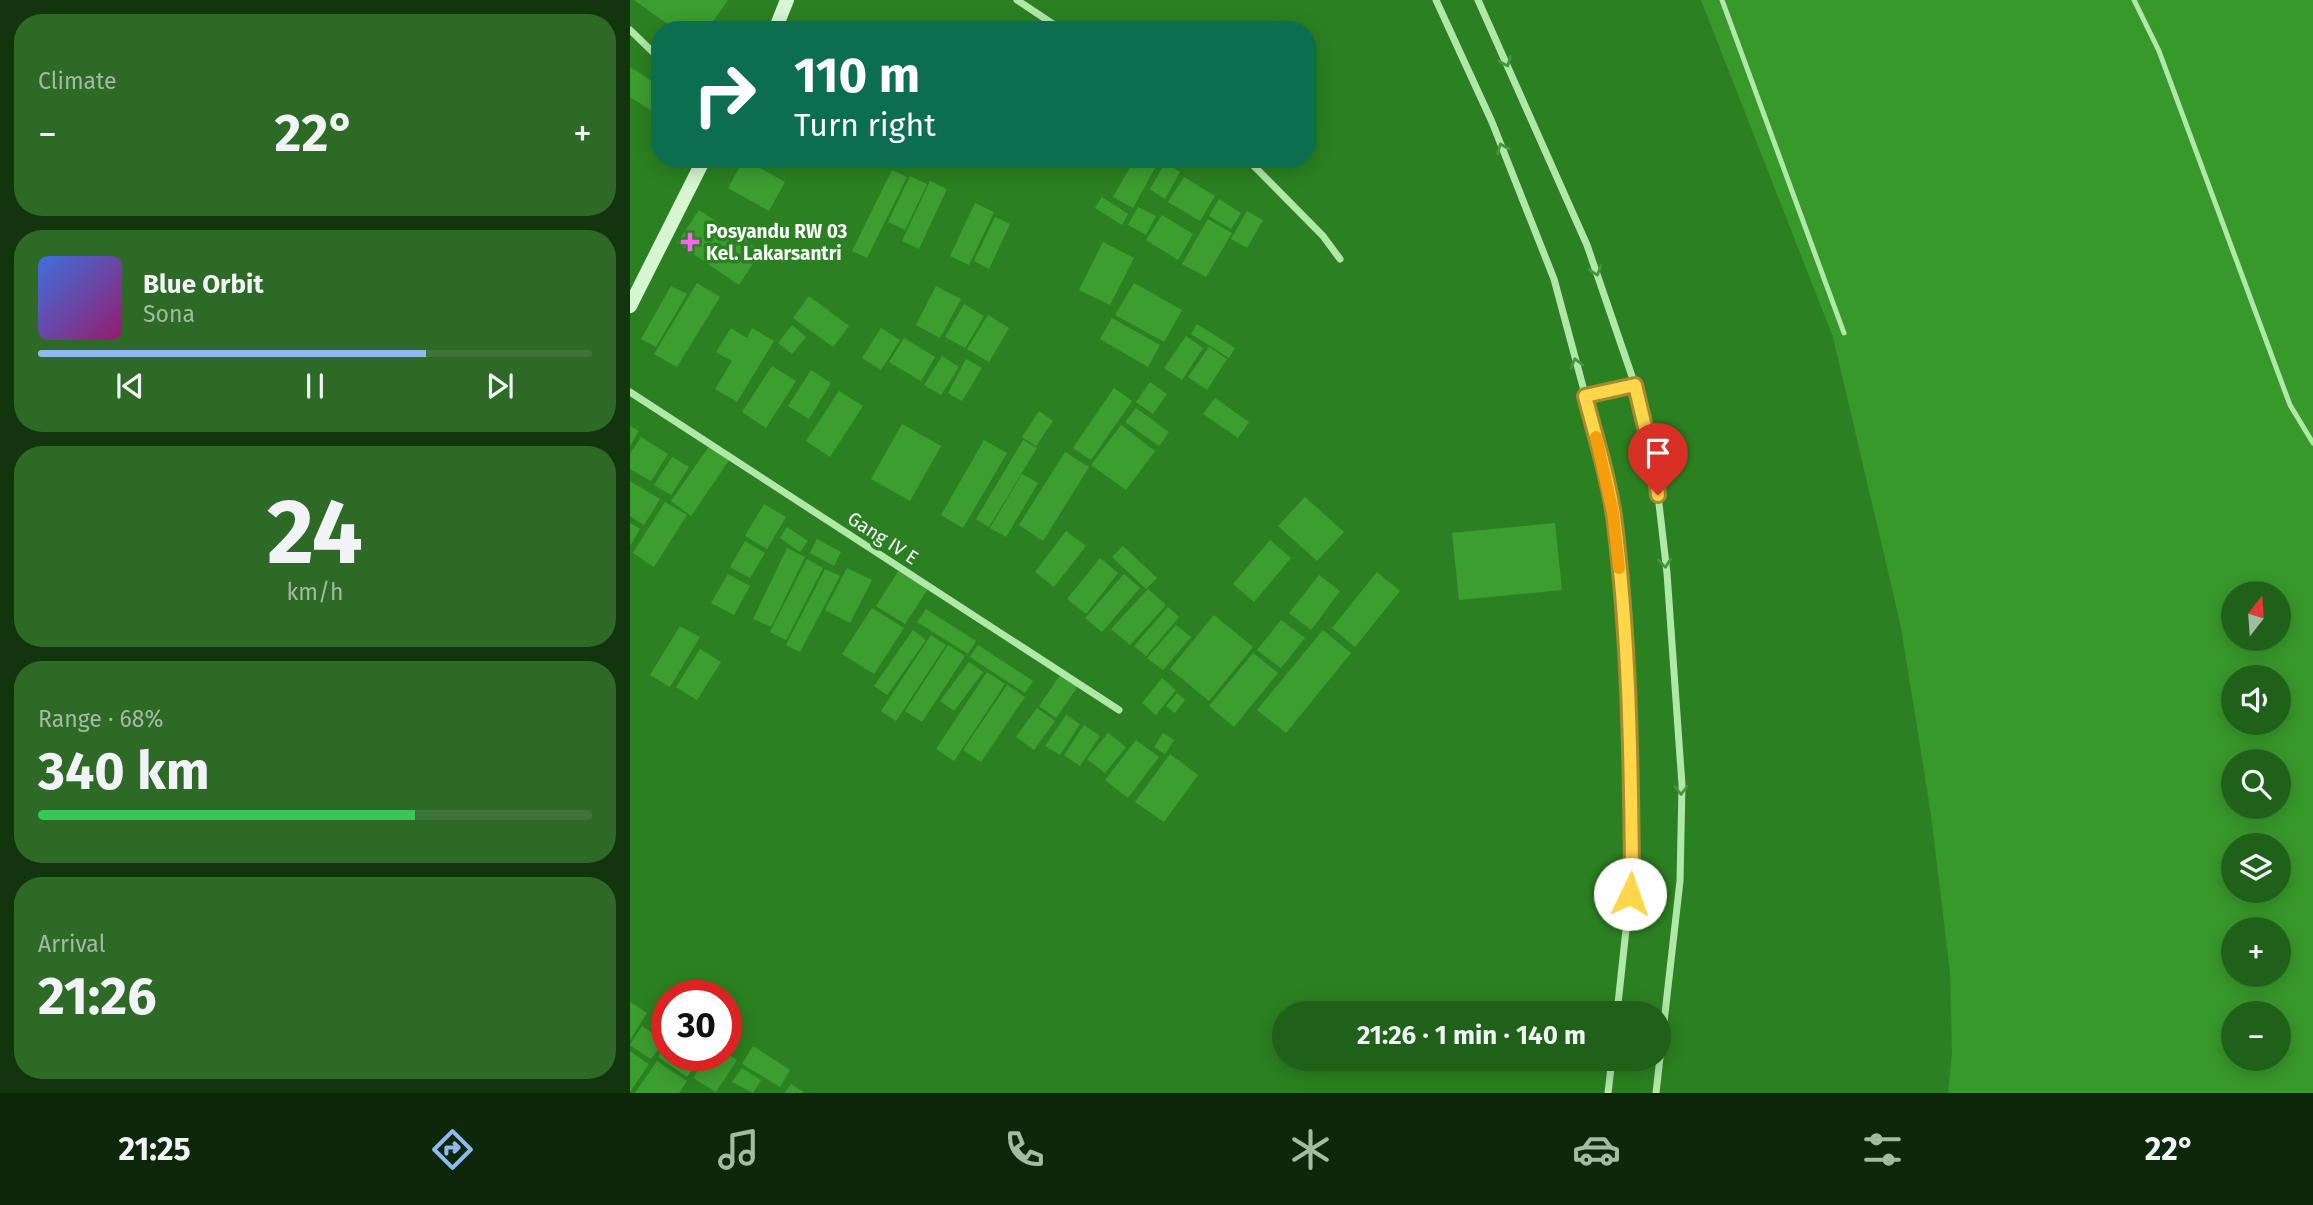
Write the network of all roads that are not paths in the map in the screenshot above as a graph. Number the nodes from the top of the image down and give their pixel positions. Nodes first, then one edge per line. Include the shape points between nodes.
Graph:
1 (787, 0) edge
2 (1017, 0) edge
3 (1436, 0) edge
4 (1478, 0) edge
5 (1722, 0) edge
6 (2134, 0) edge
7 (779, 21) edge
8 (1048, 21) edge
9 (630, 30) edge
10 (651, 50) edge
11 (699, 168) edge
12 (1256, 168) edge
13 (1340, 259) dead end
14 (630, 306) edge
15 (1844, 333) dead end
16 (1635, 385) junction
17 (630, 392) edge
18 (1585, 396) junction
19 (2313, 443) edge
20 (1119, 710) dead end
21 (1618, 1001) edge
22 (1611, 1071) edge
23 (1608, 1093) edge
24 (1656, 1093) edge

1 - 7 street
2 - 8 street
18 -> 3 street via 1554,279 1492,122
4 -> 16 street via 1587,245
5 - 15 lane
6 - 19 lane via 2159,51 2290,405
9 - 10 street
11 - 14 street
12 - 13 street
16 - 18 street
16 -> 24 street via 1655,469 1682,785 1680,881
17 - 20 street, Gang IV E
18 - 21 street via 1613,513 1626,650 1632,874
22 - 23 street

